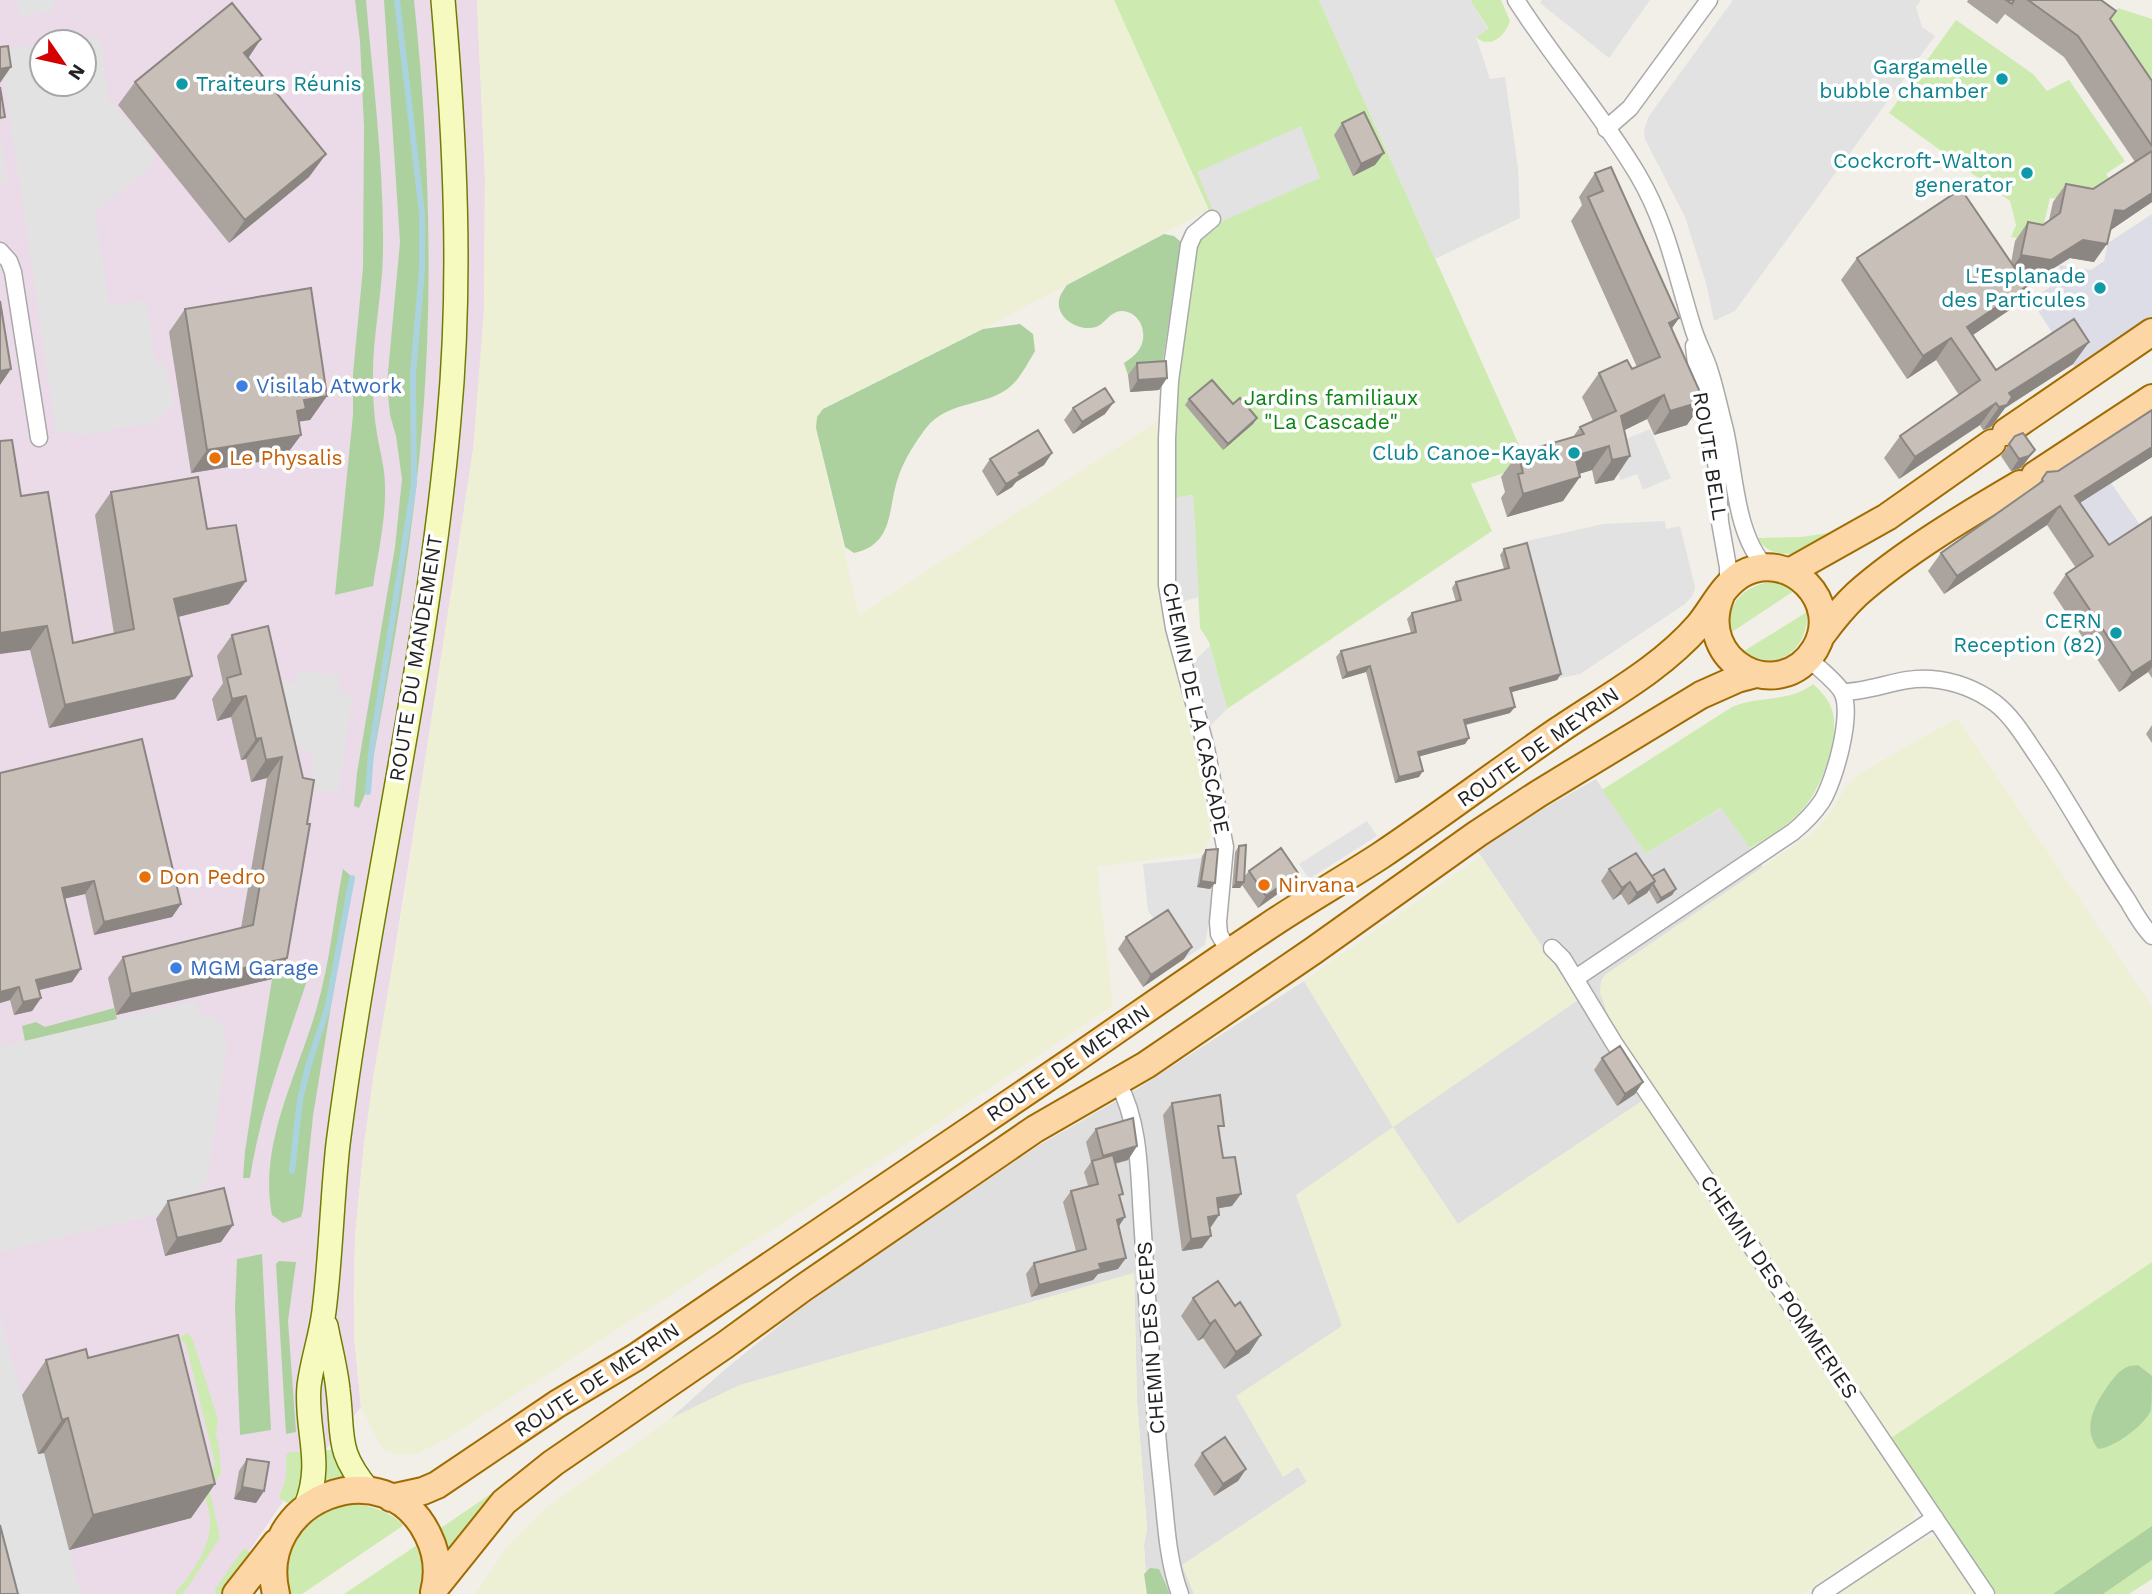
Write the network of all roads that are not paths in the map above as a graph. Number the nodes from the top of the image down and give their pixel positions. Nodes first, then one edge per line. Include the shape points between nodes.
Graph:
1 (443, 0) edge
2 (1516, 0) edge
3 (1709, 0) edge
4 (1606, 128) junction
5 (1212, 219) dead end
6 (0, 251) edge
7 (1692, 326) junction
8 (2152, 332) edge
9 (2152, 398) edge
10 (39, 439) dead end
11 (1779, 569) junction
12 (1724, 590) junction
13 (1814, 647) junction
14 (1756, 674) junction
15 (1842, 692) junction
16 (2152, 936) edge
17 (1552, 948) dead end
18 (1230, 953) junction
19 (1576, 978) junction
20 (1118, 1083) junction
21 (324, 1313) junction
22 (380, 1495) junction
23 (306, 1506) junction
24 (1934, 1518) junction
25 (280, 1539) junction
26 (434, 1591) edge
27 (236, 1594) edge
28 (276, 1594) edge
29 (1180, 1594) edge
30 (1821, 1594) edge
31 (1986, 1594) edge

1 - 21 main road, ROUTE DU MANDEMENT via 456,235 449,419 427,596 350,1054
2 - 4 street, ROUTE BELL
3 - 4 street via 1630,108
4 - 7 street, ROUTE BELL via 1660,217
5 - 18 street, CHEMIN DE LA CASCADE via 1194,234 1189,245 1172,367 1166,545 1174,628 1206,748 1225,847 1218,922
6 - 10 street via 13,272
7 - 11 street, ROUTE BELL via 1710,370 1746,535 1756,557
7 - 12 street, ROUTE BELL via 1696,372 1717,468 1728,567
8 - 11 main road, ROUTE DE MEYRIN via 1886,517
9 - 13 main road, ROUTE DE MEYRIN via 1894,565 1839,612
11 - 12 main road, ROUTE DE MEYRIN via 1745,572
11 - 13 main road via 1802,578 1816,594 1823,614
12 - 14 main road via 1715,615 1721,645 1734,663
12 - 18 main road, ROUTE DE MEYRIN via 1694,631 1639,677
13 - 14 main road, ROUTE DE MEYRIN via 1790,671
13 - 15 street
14 - 20 main road, ROUTE DE MEYRIN via 1701,695 1538,794
15 - 16 street via 1930,678 1960,684 1996,704 2037,754 2097,856
15 - 19 street via 1845,719 1834,773 1822,802 1805,822
17 - 19 street, CHEMIN DES POMMERIES
18 - 22 main road, ROUTE DE MEYRIN via 636,1357 438,1485
19 - 24 street, CHEMIN DES POMMERIES via 1614,1043
20 - 26 main road, ROUTE DE MEYRIN via 1024,1137 553,1463 504,1502
20 - 29 street, CHEMIN DES CEPS via 1126,1098 1138,1158 1160,1468 1170,1557
21 - 22 main road, ROUTE DU MANDEMENT via 346,1458
21 - 23 main road, ROUTE DU MANDEMENT via 309,1388 315,1463
22 - 23 main road, ROUTE DE MEYRIN via 337,1492
22 - 26 main road via 411,1512 425,1529 436,1558
23 - 25 main road
24 - 30 street
24 - 31 street, CHEMIN DES POMMERIES
25 - 27 main road
25 - 28 main road via 273,1569

